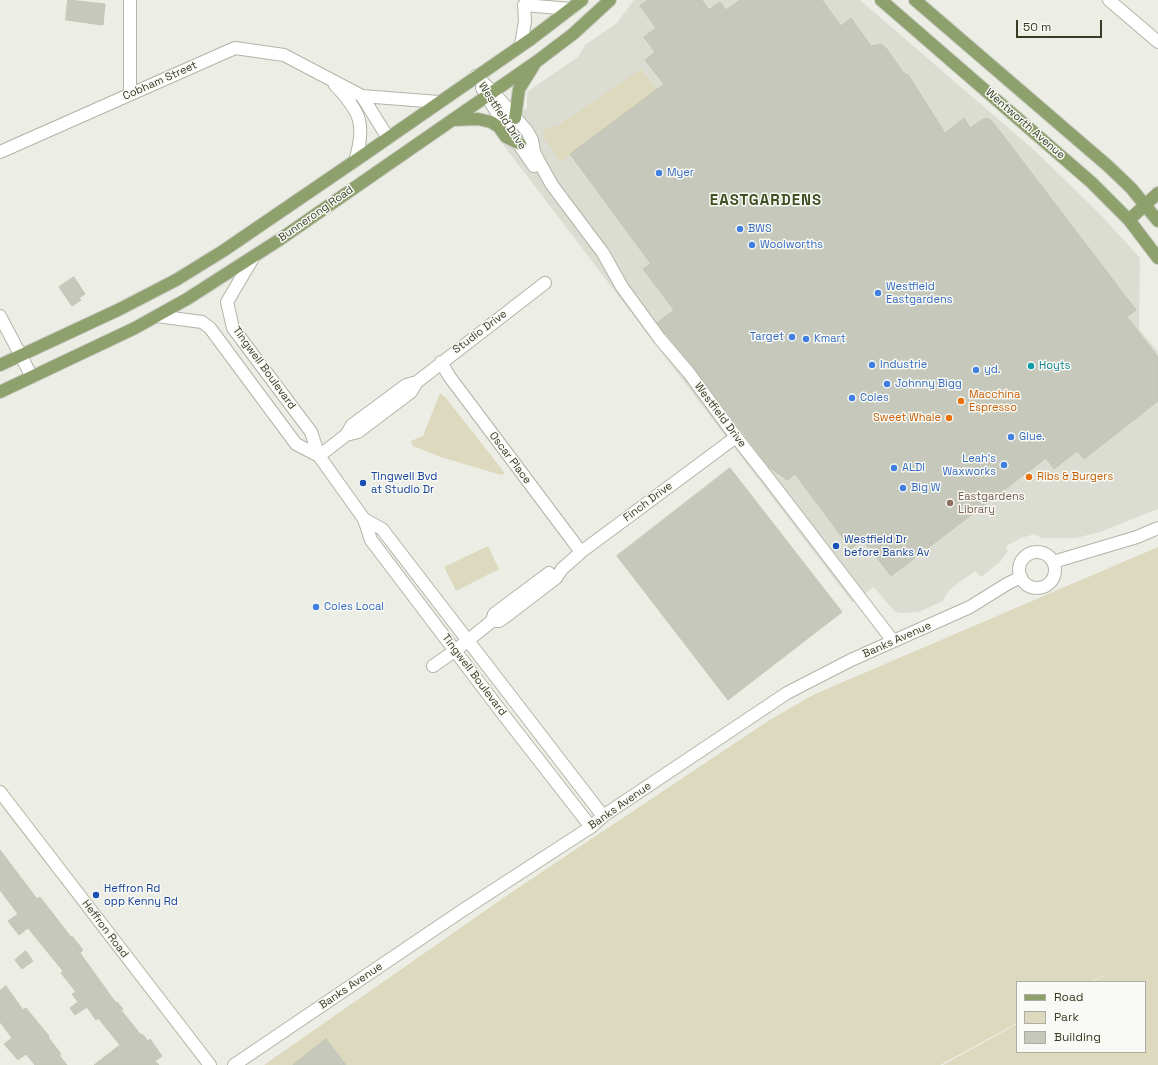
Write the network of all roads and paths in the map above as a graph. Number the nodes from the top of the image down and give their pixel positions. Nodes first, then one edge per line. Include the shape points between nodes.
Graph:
1 (130, 0) edge
2 (582, 0) edge
3 (610, 0) edge
4 (881, 0) edge
5 (915, 0) edge
6 (1109, 0) edge
7 (520, 3) edge
8 (572, 9) junction
9 (1158, 42) edge
10 (521, 45) junction
11 (536, 62) junction
12 (323, 75) junction
13 (476, 76) junction
14 (130, 94) junction
15 (490, 94) junction
16 (362, 96) junction
17 (439, 102) junction
18 (515, 118) junction
19 (452, 120) junction
20 (388, 138) junction
21 (520, 144) junction
22 (0, 152) edge
23 (355, 162) junction
24 (552, 185) junction
25 (1158, 193) edge
26 (1146, 205) junction
27 (1129, 220) junction
28 (1158, 221) edge
29 (253, 258) junction
30 (1158, 258) edge
31 (545, 284) dead end
32 (0, 316) edge
33 (157, 316) junction
34 (21, 355) junction
35 (441, 362) junction
36 (0, 365) edge
37 (32, 377) junction
38 (0, 392) edge
39 (736, 437) junction
40 (319, 456) junction
41 (364, 519) junction
42 (1158, 528) edge
43 (582, 552) junction
44 (1053, 562) junction
45 (1021, 577) junction
46 (468, 640) junction
47 (893, 641) junction
48 (456, 650) junction
49 (433, 666) dead end
50 (0, 792) edge
51 (603, 816) junction
52 (591, 827) junction
53 (232, 1064) edge
54 (210, 1065) edge

1 - 14 street
2 - 8 main road, Bunnerong Road
3 - 11 main road, Bunnerong Road via 573,34
4 - 27 main road, Wentworth Avenue via 1091,182
5 - 26 main road, Wentworth Avenue via 1108,166
6 - 9 street
7 - 8 street
7 - 10 street via 524,21
8 - 10 main road, Bunnerong Road
10 - 13 main road, Bunnerong Road
11 - 15 main road, Bunnerong Road
11 - 18 main road via 519,90
12 - 14 street, Cobham Street via 284,55 235,48
12 - 16 street, Cobham Street
12 - 23 street, Cobham Street via 351,103 359,117 360,145
13 - 15 street, Westfield Drive
13 - 17 main road, Bunnerong Road
14 - 22 street, Cobham Street
15 - 18 street, Westfield Drive
15 - 19 main road, Bunnerong Road
15 - 21 street, Westfield Drive
16 - 17 street, Cobham Street
16 - 20 street, Cobham Street
17 - 20 main road, Bunnerong Road
18 - 24 street, Westfield Drive via 532,140 534,152
19 - 21 main road via 478,119 492,122 506,137
19 - 29 main road, Bunnerong Road
20 - 23 main road, Bunnerong Road
21 - 24 street, Westfield Drive via 544,179
23 - 34 main road, Bunnerong Road via 176,280
24 - 39 street, Westfield Drive via 603,253 622,287
25 - 26 main road
26 - 27 main road
26 - 28 main road, Wentworth Avenue
27 - 30 main road, Wentworth Avenue
29 - 33 main road, Bunnerong Road
29 - 40 street, Tingwell Boulevard via 227,302 233,328 311,432
31 - 35 street, Studio Drive
32 - 34 street
33 - 37 main road, Bunnerong Road
33 - 40 street, Tingwell Boulevard via 202,322 210,328 296,444
34 - 36 main road, Bunnerong Road
34 - 37 street
35 - 40 street, Studio Drive via 417,382 411,392 358,432 346,435
35 - 43 street, Oscar Place
37 - 38 main road, Bunnerong Road
39 - 43 street, Finch Drive
39 - 47 street, Westfield Drive
40 - 41 street, Tingwell Boulevard
41 - 46 street, Tingwell Boulevard via 382,529
41 - 48 street, Tingwell Boulevard via 371,540
42 - 44 street via 1137,538
43 - 46 street, Finch Drive via 562,569 556,578 505,617 499,621 492,621
44 - 45 street via 1048,556 1034,552 1022,561
44 - 45 street via 1054,577 1048,585 1032,588
45 - 47 street, Banks Avenue via 970,606
46 - 48 street, Finch Drive
46 - 51 street, Tingwell Boulevard
47 - 51 street, Banks Avenue via 787,693
48 - 49 street, Finch Drive
48 - 52 street, Tingwell Boulevard
50 - 54 street, Heffron Road
51 - 52 street, Banks Avenue
52 - 53 street, Banks Avenue

